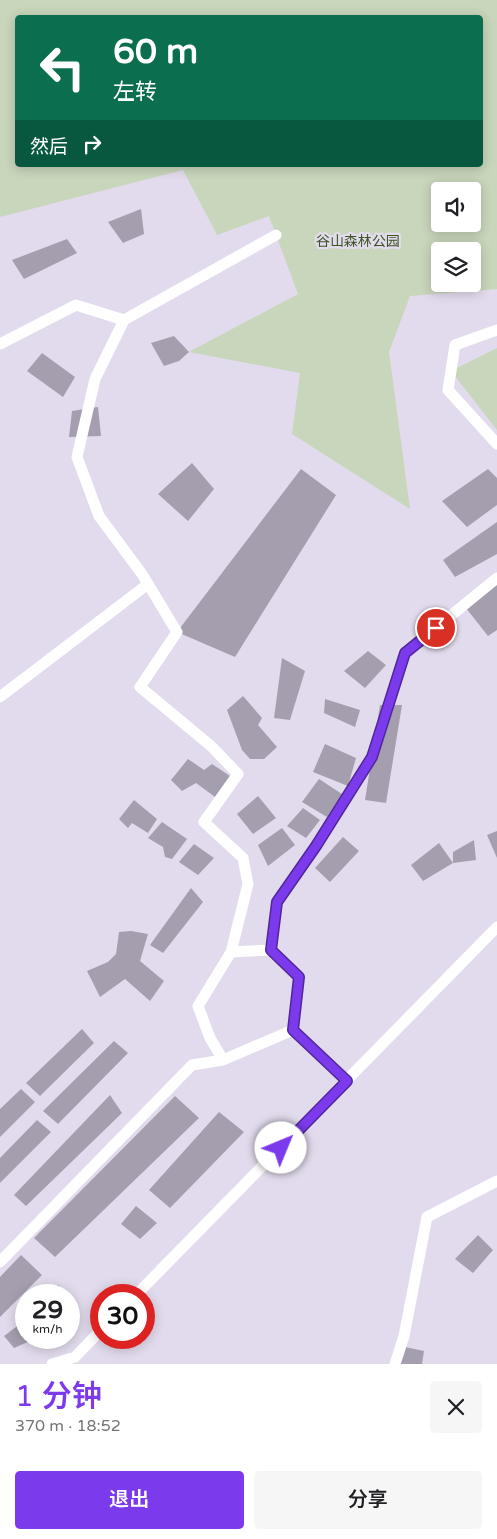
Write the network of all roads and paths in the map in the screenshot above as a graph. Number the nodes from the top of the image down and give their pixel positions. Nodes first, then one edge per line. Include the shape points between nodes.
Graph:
1 (276, 235) dead end
2 (124, 320) junction
3 (497, 330) edge
4 (0, 344) edge
5 (497, 444) edge
6 (497, 578) edge
7 (148, 584) junction
8 (0, 697) edge
9 (497, 927) edge
10 (271, 950) junction
11 (231, 952) junction
12 (293, 1030) junction
13 (223, 1060) junction
14 (347, 1081) junction
15 (497, 1181) edge
16 (0, 1262) edge
17 (147, 1284) edge
18 (90, 1341) edge
19 (52, 1364) edge
20 (395, 1364) edge

1 - 2 street
2 - 4 street via 76,305
2 - 7 street via 95,379 77,457 99,516
3 - 5 street via 455,345 448,390
6 - 10 street via 405,653 372,757 277,902
7 - 8 street
7 - 11 street via 177,632 140,687 238,774 204,822 243,858 248,884
9 - 14 street
10 - 11 street
10 - 12 street via 299,977
11 - 13 street via 198,1006 210,1038
12 - 13 street
12 - 14 street
13 - 16 street via 192,1065
14 - 17 street
15 - 20 street via 427,1217 404,1336
18 - 19 street via 75,1357

